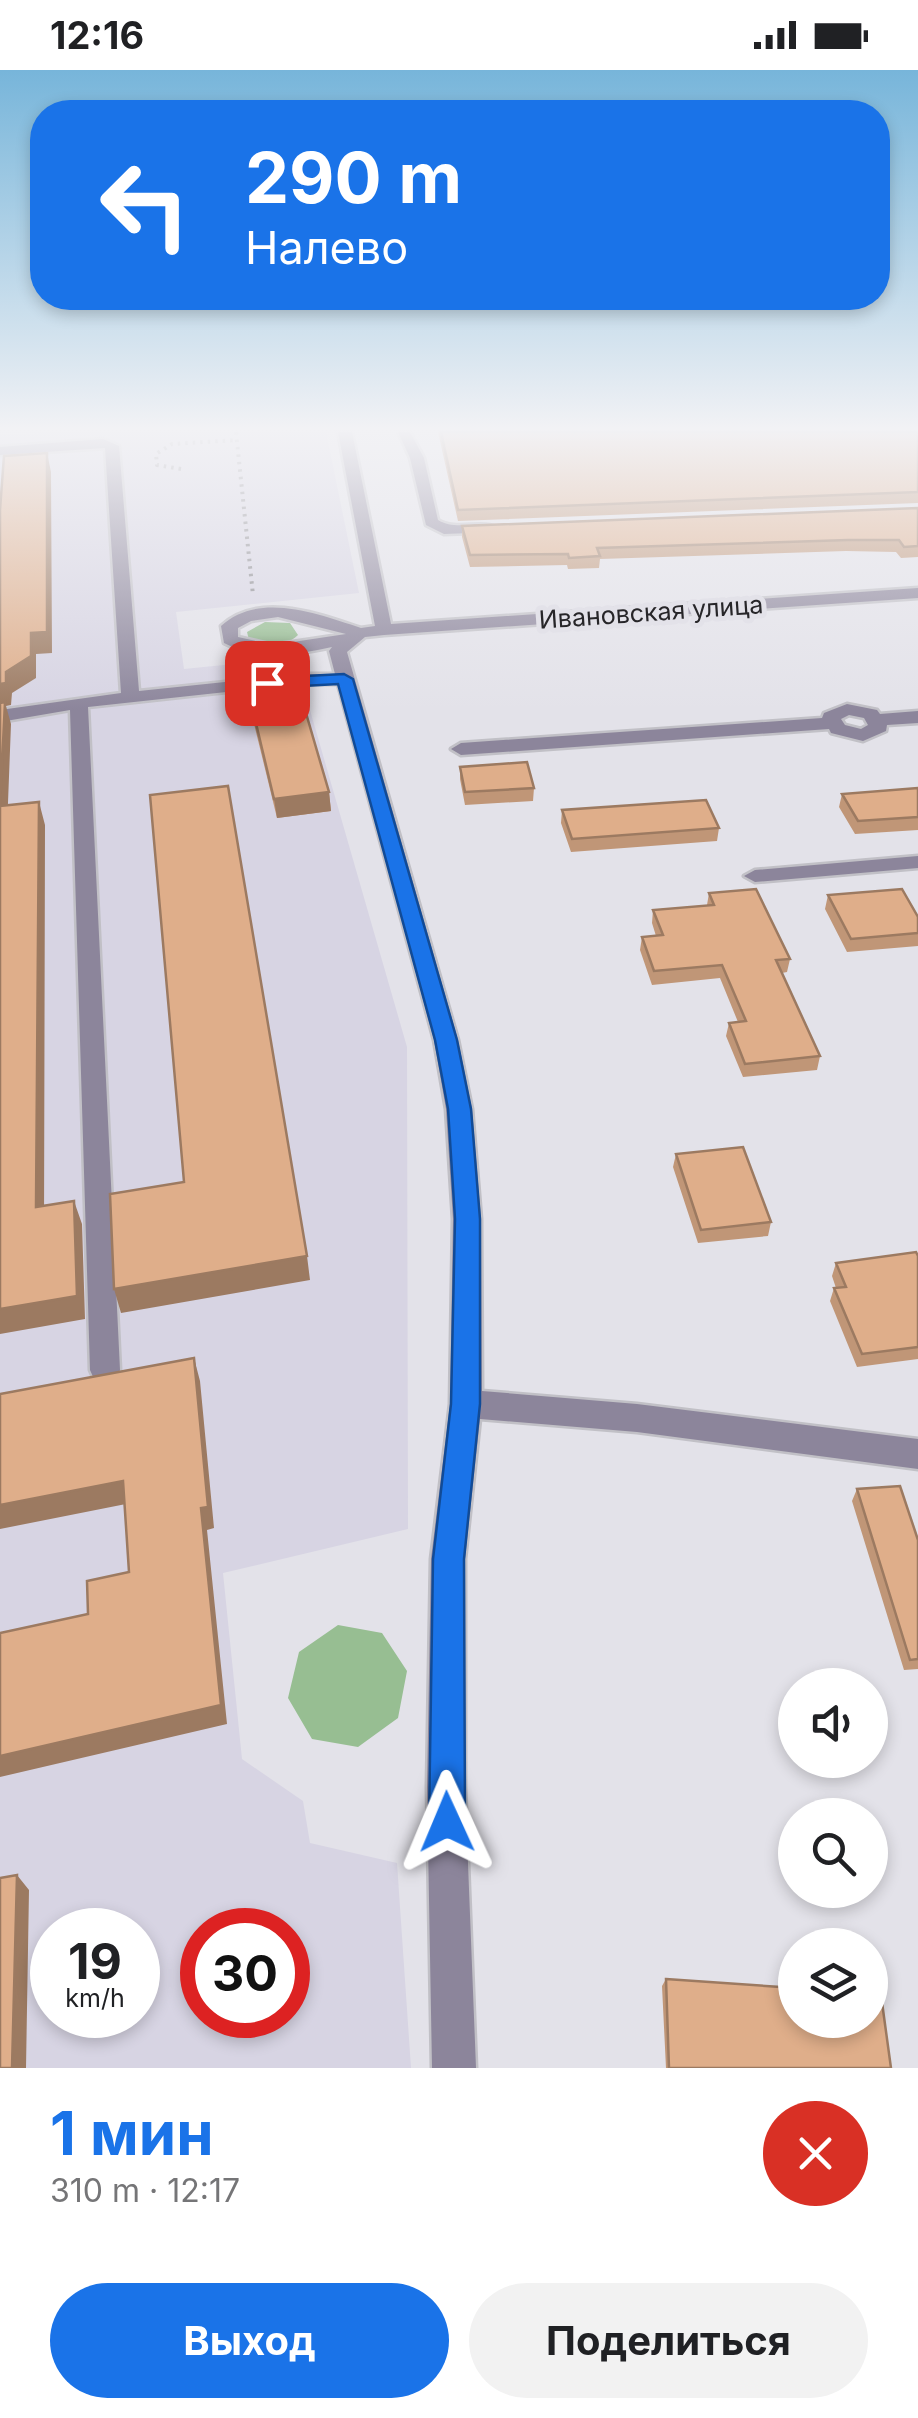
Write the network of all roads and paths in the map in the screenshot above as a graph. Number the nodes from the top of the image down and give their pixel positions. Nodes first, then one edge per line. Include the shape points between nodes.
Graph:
1 (118, 525) edge
2 (246, 525) edge
3 (363, 525) edge
4 (434, 525) edge
5 (511, 528) edge
6 (918, 593) edge
7 (255, 616) junction
8 (384, 630) junction
9 (356, 636) junction
10 (344, 679) junction
11 (130, 697) junction
12 (79, 702) junction
13 (0, 716) edge
14 (918, 717) edge
15 (461, 749) dead end
16 (918, 862) edge
17 (755, 876) dead end
18 (106, 1370) edge
19 (466, 1404) junction
20 (918, 1454) edge
21 (454, 2068) edge

1 - 11 street
2 - 7 path
3 - 8 street
4 - 5 street
6 - 8 street, Ивановская улица
7 - 9 street via 292,612
7 - 9 street, Ивановская улица via 230,626 230,639 252,650
8 - 9 street, Ивановская улица
9 - 10 street via 338,651
10 - 11 street
10 - 19 street via 446,1040 459,1109 467,1219
11 - 12 street
12 - 13 street
12 - 18 street
14 - 15 street via 878,720 848,709 836,712 831,723
16 - 17 street
19 - 20 street
19 - 21 street via 448,1559

